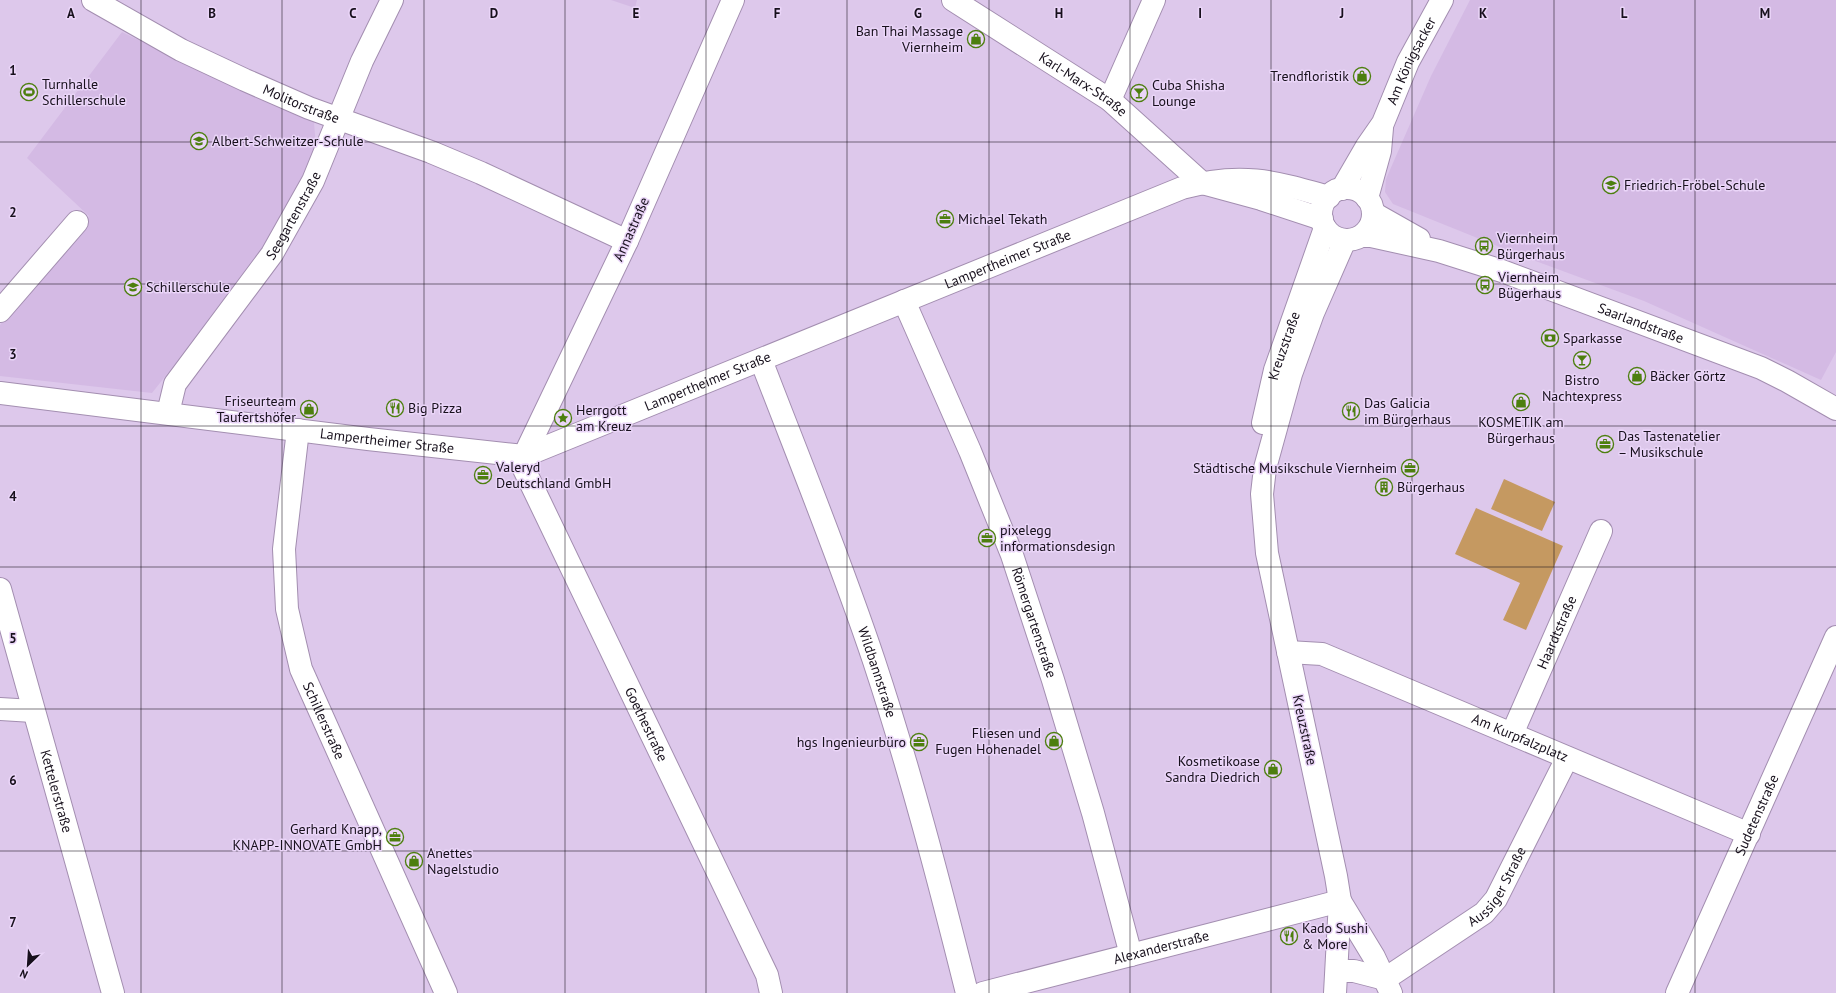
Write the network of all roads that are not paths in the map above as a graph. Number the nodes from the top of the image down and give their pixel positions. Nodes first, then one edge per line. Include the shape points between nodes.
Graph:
1 (93, 0) edge
2 (392, 0) edge
3 (733, 0) edge
4 (953, 0) edge
5 (1154, 0) edge
6 (1442, 0) edge
7 (1110, 100) junction
8 (339, 117) junction
9 (1383, 123) junction
10 (1202, 182) junction
11 (1335, 193) junction
12 (1370, 205) junction
13 (77, 222) dead end
14 (1324, 223) junction
15 (1353, 238) junction
16 (627, 241) junction
17 (1439, 251) junction
18 (904, 301) junction
19 (0, 311) edge
20 (761, 360) junction
21 (0, 393) edge
22 (1836, 409) edge
23 (168, 413) junction
24 (298, 430) junction
25 (524, 456) junction
26 (1266, 468) junction
27 (1601, 531) dead end
28 (0, 589) edge
29 (1836, 637) edge
30 (1288, 652) junction
31 (0, 709) edge
32 (33, 711) junction
33 (1512, 734) junction
34 (1567, 758) junction
35 (1749, 834) junction
36 (1340, 901) junction
37 (1131, 955) junction
38 (1337, 970) junction
39 (1388, 986) edge
40 (112, 993) edge
41 (446, 993) edge
42 (771, 993) edge
43 (967, 993) edge
44 (983, 993) edge
45 (1335, 993) edge
46 (1677, 993) edge

1 - 8 street, Molitorstraße via 182,50 309,108
2 - 8 street, Seegartenstraße via 362,61
3 - 16 street, Annastraße
4 - 7 street, Karl-Marx-Straße
5 - 7 street
6 - 9 street, Am Königsacker via 1408,62
7 - 10 street, Karl-Marx-Straße
8 - 16 street, Molitorstraße via 482,173
8 - 23 street, Seegartenstraße via 313,181 272,254 175,384
9 - 11 street, Am Königsacker
9 - 12 street, Am Königsacker
10 - 11 street via 1233,178 1268,181
10 - 14 street, Karl-Marx-Straße via 1262,199
10 - 18 street, Lampertheimer Straße
11 - 12 street via 1356,190
11 - 14 street via 1322,207
12 - 15 street via 1369,229
12 - 17 street, Saarlandstraße
13 - 19 street
14 - 15 street via 1333,236
14 - 26 street, Kreuzstraße via 1274,370 1263,422
15 - 17 street, Saarlandstraße via 1371,236
15 - 26 street, Kreuzstraße via 1313,313 1290,374
16 - 25 street, Annastraße
17 - 22 street, Saarlandstraße via 1552,288 1761,368
18 - 20 street, Lampertheimer Straße
18 - 37 street, Römergartenstraße via 970,450 1012,555 1091,805
20 - 25 street, Lampertheimer Straße
20 - 43 street, Wildbannstraße via 874,660 932,852
21 - 23 street, Lampertheimer Straße
23 - 24 street, Lampertheimer Straße
24 - 25 street, Lampertheimer Straße
24 - 41 street, Schillerstraße via 284,549 287,609 301,669
25 - 42 street, Goethestraße via 523,467 766,975
26 - 30 street, Kreuzstraße via 1262,494 1267,553
27 - 33 street, Haardtstraße
28 - 32 street, Kettelerstraße
29 - 35 street, Sudetenstraße
30 - 33 street, Am Kurpfalzplatz via 1322,654
30 - 36 street, Kreuzstraße
31 - 32 street
32 - 40 street, Kettelerstraße
33 - 34 street, Am Kurpfalzplatz
34 - 35 street, Am Kurpfalzplatz
34 - 39 street, Aussiger Straße via 1496,899 1484,913
35 - 46 street, Sudetenstraße
36 - 37 street, Alexanderstraße
36 - 38 street, Kreuzstraße
36 - 39 street via 1374,957
37 - 44 street, Alexanderstraße
38 - 39 street via 1354,971
38 - 45 street, Kreuzstraße

